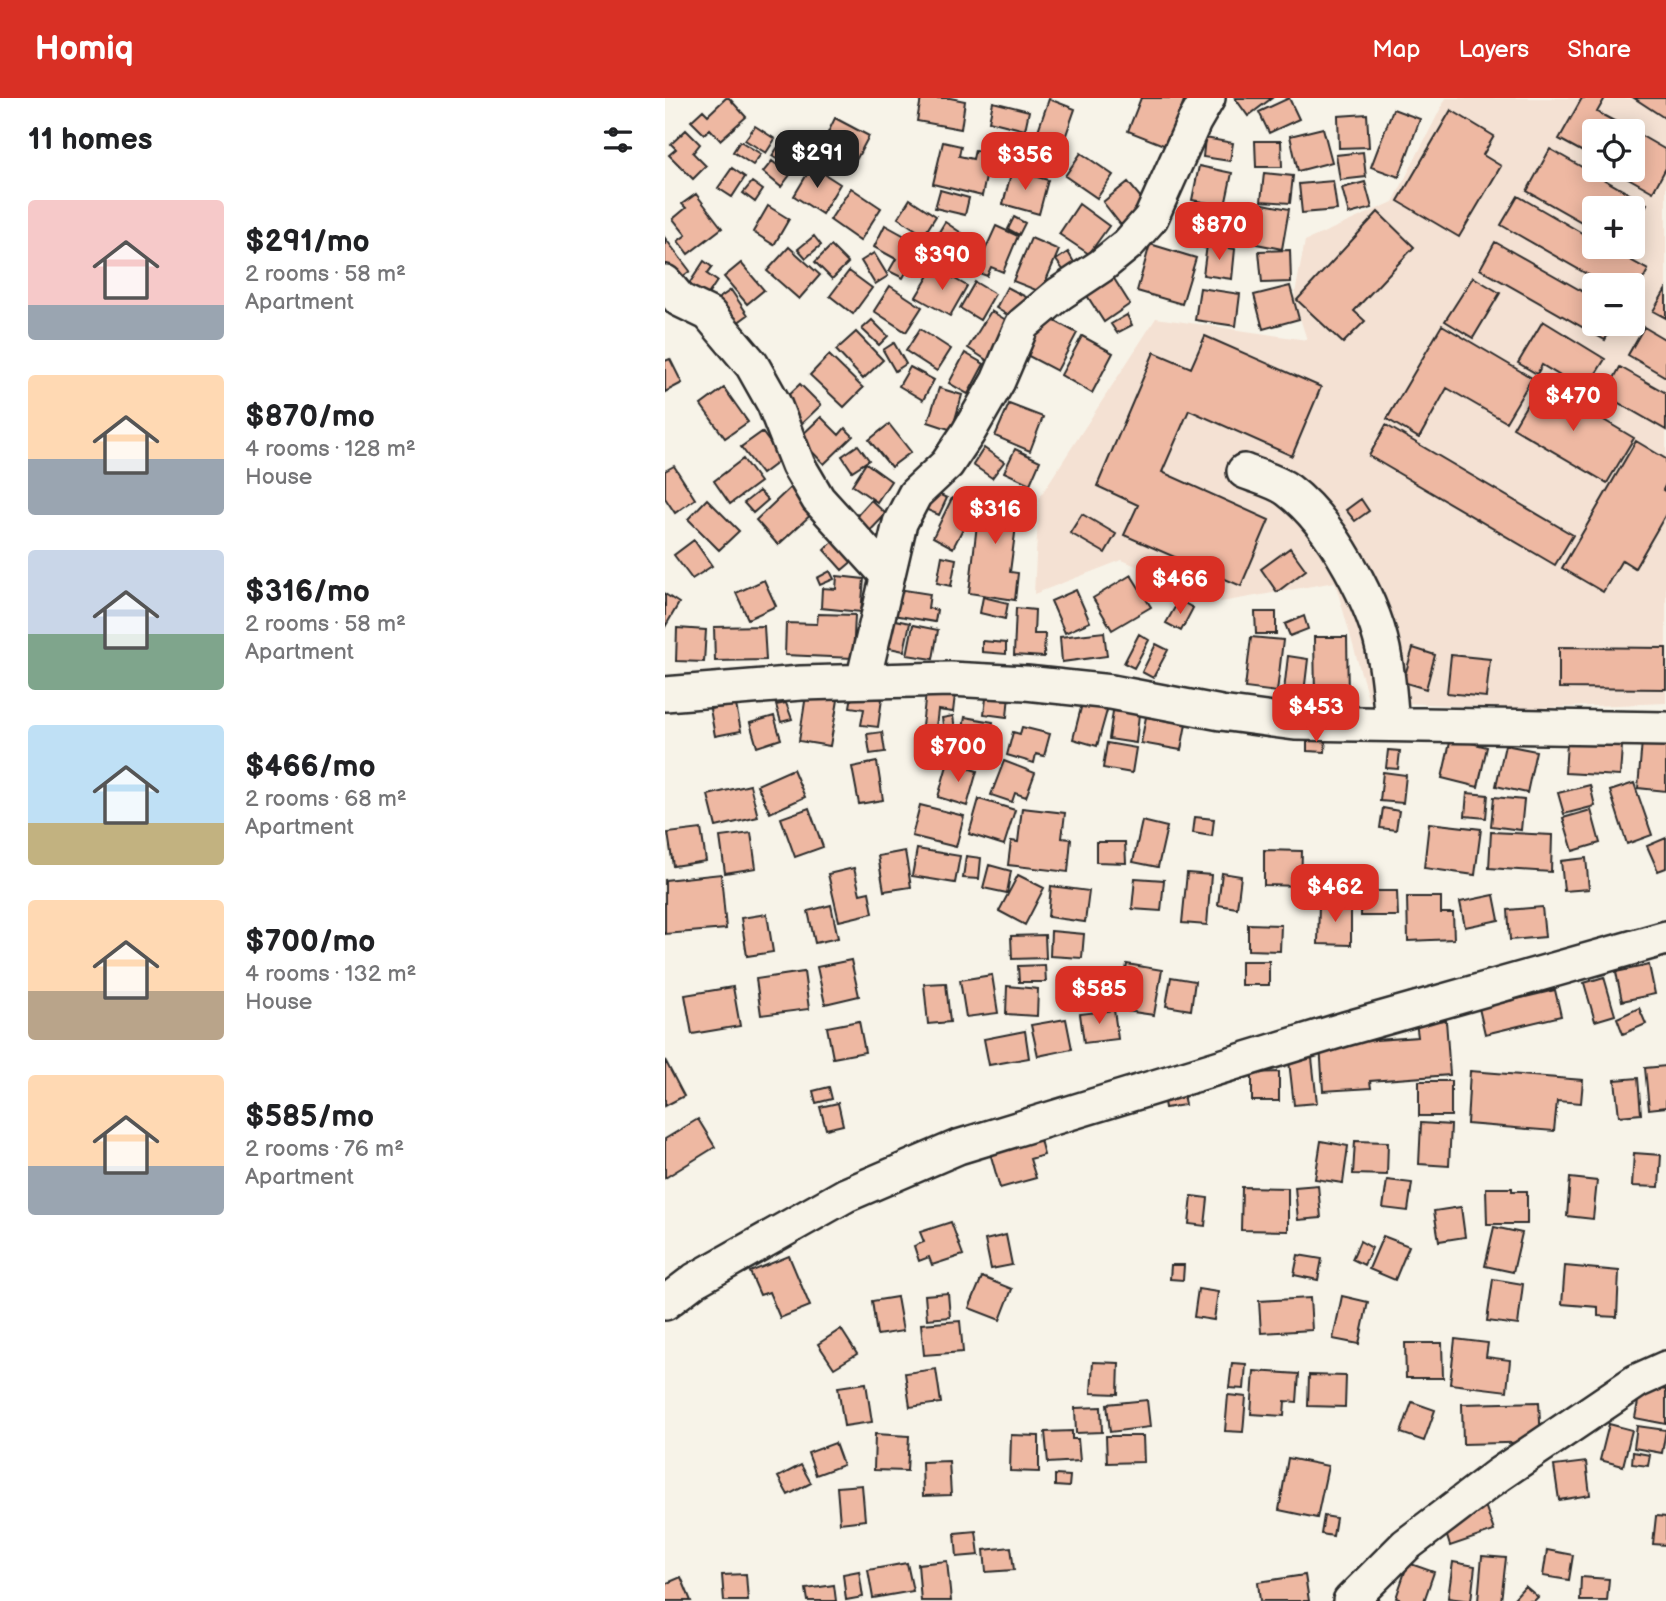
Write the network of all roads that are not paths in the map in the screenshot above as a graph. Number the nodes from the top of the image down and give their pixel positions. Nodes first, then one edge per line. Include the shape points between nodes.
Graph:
1 (1208, 98) edge
2 (665, 282) edge
3 (1244, 471) dead end
4 (887, 575) junction
5 (665, 674) edge
6 (863, 681) junction
7 (716, 690) junction
8 (665, 694) edge
9 (1392, 724) junction
10 (1666, 729) edge
11 (1666, 938) edge
12 (665, 1303) edge
13 (1666, 1368) edge
14 (1350, 1601) edge

1 - 4 street via 1151,218 1128,244 1022,325 998,381 968,433 947,464 915,495 900,523
2 - 4 street via 680,300 709,314 752,365 818,499
3 - 9 street via 1286,488 1305,505 1326,530 1368,601 1385,658
4 - 6 street
5 - 7 street
6 - 7 street
6 - 9 street via 1026,683 1111,692 1295,723
7 - 8 street
9 - 10 street
11 - 12 street via 1345,1028 958,1147 846,1195 695,1280
13 - 14 street via 1637,1381 1498,1475 1406,1545

